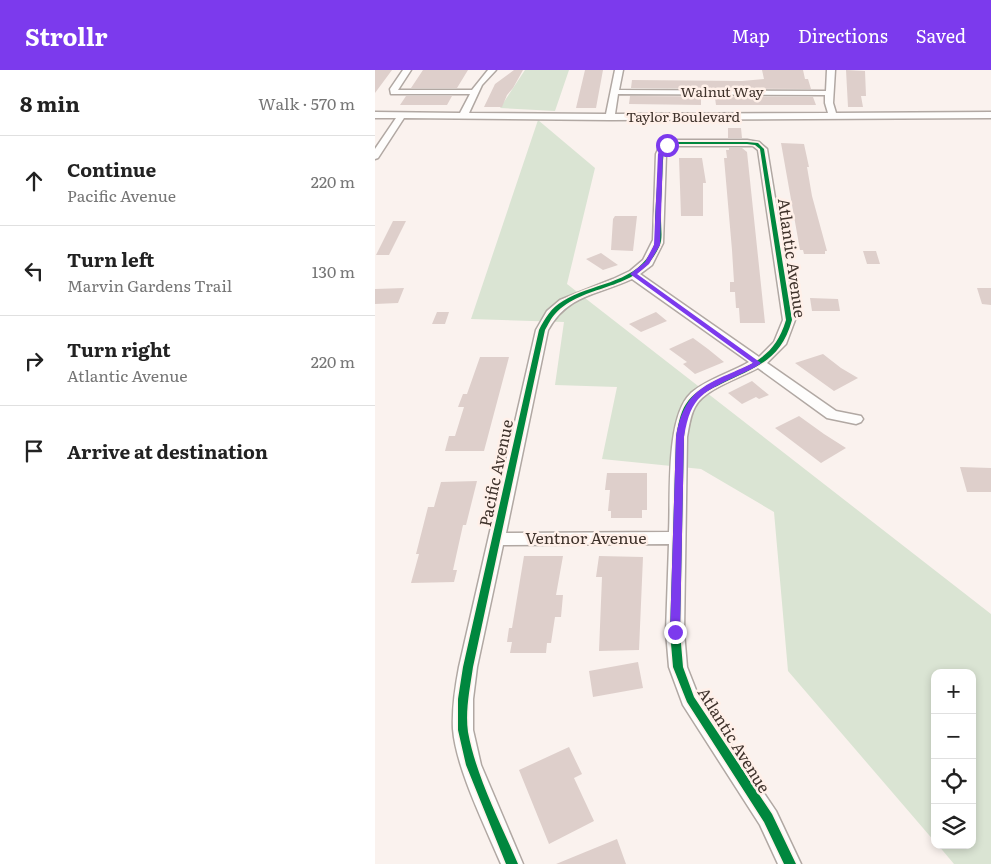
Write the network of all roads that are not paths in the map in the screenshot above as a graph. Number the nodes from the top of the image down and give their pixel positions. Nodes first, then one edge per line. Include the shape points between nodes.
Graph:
1 (407, 70) edge
2 (492, 70) edge
3 (619, 70) edge
4 (831, 70) edge
5 (475, 92) junction
6 (615, 92) junction
7 (830, 93) junction
8 (375, 115) edge
9 (402, 115) junction
10 (991, 115) edge
11 (463, 116) junction
12 (833, 116) junction
13 (611, 117) junction
14 (701, 130) junction
15 (715, 130) junction
16 (375, 156) edge
17 (633, 274) junction
18 (758, 363) junction
19 (856, 419) dead end
20 (677, 538) junction
21 (496, 539) junction
22 (512, 864) edge
23 (790, 864) edge

1 - 5 street via 394,92
2 - 5 street
3 - 6 street
4 - 7 street
5 - 11 street
6 - 7 street, Walnut Way
6 - 13 street
7 - 12 street
8 - 9 street, Taylor Boulevard
9 - 11 street, Taylor Boulevard
9 - 16 street
10 - 12 street, Taylor Boulevard
11 - 13 street, Taylor Boulevard
12 - 15 street, Taylor Boulevard
13 - 14 street, Taylor Boulevard
14 - 15 street
14 - 15 street, Taylor Boulevard
14 - 17 street, Pacific Avenue via 663,147 657,245 647,263
15 - 18 street, Atlantic Avenue via 762,148 789,320 786,334 775,352
17 - 18 street
17 - 21 street, Pacific Avenue via 566,301 545,319
18 - 19 street via 832,415
18 - 20 street, Atlantic Avenue via 702,390 690,403 683,418
20 - 21 street, Ventnor Avenue
20 - 23 street, Atlantic Avenue via 675,632 678,667 690,699 768,818
21 - 22 street, Pacific Avenue via 468,667 463,730 471,765

